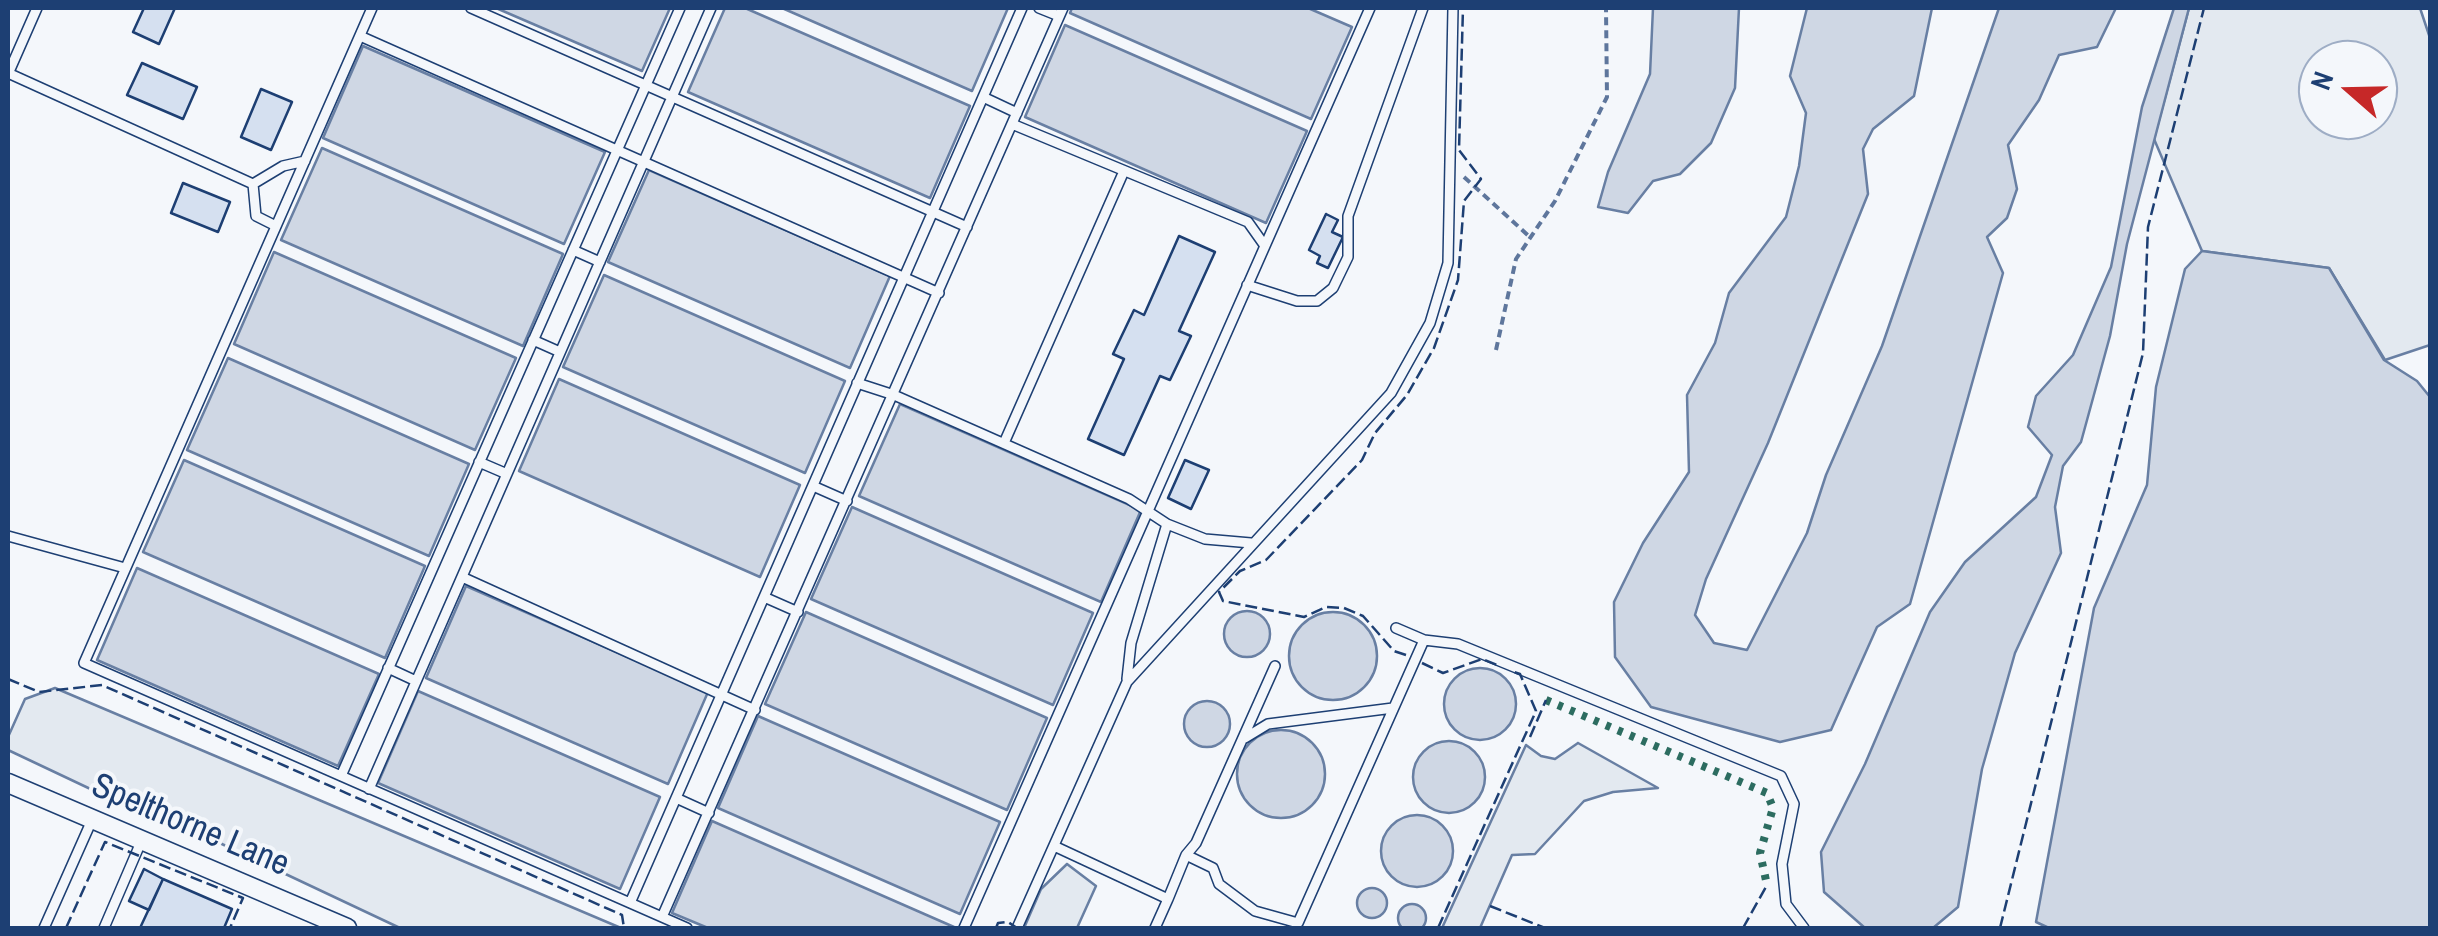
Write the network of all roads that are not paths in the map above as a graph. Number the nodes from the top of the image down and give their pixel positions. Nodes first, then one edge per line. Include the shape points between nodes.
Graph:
1 (36, 8) edge
2 (372, 8) edge
3 (470, 8) edge
4 (680, 8) edge
5 (711, 8) edge
6 (1022, 8) edge
7 (1039, 8) edge
8 (1370, 8) edge
9 (1422, 8) edge
10 (1453, 8) edge
11 (1061, 12) edge
12 (360, 36) junction
13 (8, 74) edge
14 (646, 83) junction
15 (672, 96) junction
16 (983, 97) junction
17 (1017, 112) junction
18 (1012, 124) junction
19 (616, 150) junction
20 (305, 161) junction
21 (643, 163) junction
22 (1124, 171) junction
23 (252, 184) junction
24 (933, 211) junction
25 (276, 226) junction
26 (967, 227) junction
27 (1265, 246) junction
28 (573, 250) junction
29 (600, 262) junction
30 (904, 276) junction
31 (1248, 285) junction
32 (938, 293) junction
33 (533, 340) junction
34 (560, 352) junction
35 (858, 383) junction
36 (894, 395) junction
37 (1004, 443) junction
38 (479, 462) junction
39 (506, 474) junction
40 (812, 486) junction
41 (847, 501) junction
42 (1148, 509) junction
43 (1167, 524) junction
44 (8, 536) edge
45 (1251, 543) junction
46 (125, 568) junction
47 (462, 577) junction
48 (764, 597) junction
49 (798, 612) junction
50 (1396, 628) dead end
51 (1424, 640) junction
52 (1275, 666) dead end
53 (388, 668) junction
54 (416, 681) junction
55 (1127, 682) junction
56 (721, 692) junction
57 (1393, 708) junction
58 (754, 710) junction
59 (1240, 744) junction
60 (341, 776) junction
61 (8, 783) edge
62 (369, 789) junction
63 (676, 798) junction
64 (709, 814) junction
65 (92, 820) junction
66 (141, 842) junction
67 (1054, 846) junction
68 (1186, 855) junction
69 (1168, 898) junction
70 (630, 903) junction
71 (662, 918) junction
72 (1302, 926) edge
73 (44, 928) edge
74 (104, 928) edge
75 (346, 928) edge
76 (687, 928) edge
77 (964, 928) edge
78 (1017, 928) edge
79 (1155, 928) edge
80 (1804, 928) edge

1 - 13 lane
2 - 12 lane
3 - 14 lane
4 - 14 lane
5 - 15 lane
6 - 16 lane
7 - 11 lane
8 - 27 lane
9 - 31 lane via 1348,216 1348,257 1333,288 1317,301 1297,301
10 - 45 lane via 1448,263 1430,323 1390,393
11 - 17 lane
12 - 19 lane
12 - 20 lane
13 - 23 lane
14 - 15 lane
14 - 19 lane
15 - 21 lane
15 - 24 lane
16 - 17 lane
16 - 24 lane
17 - 18 lane
18 - 22 lane
18 - 26 lane
19 - 21 lane
19 - 28 lane
20 - 23 lane
20 - 25 lane
21 - 29 lane
21 - 30 lane
22 - 27 lane via 1248,222
22 - 37 lane
23 - 25 lane via 256,216
24 - 26 lane
24 - 30 lane
25 - 46 lane
26 - 32 lane
27 - 31 lane
28 - 29 lane
28 - 33 lane
29 - 34 lane
30 - 32 lane
30 - 35 lane
31 - 42 lane
32 - 36 lane
33 - 34 lane
33 - 38 lane
34 - 39 lane
35 - 36 lane
35 - 40 lane
36 - 37 lane
36 - 41 lane
37 - 42 lane
38 - 39 lane
38 - 53 lane
39 - 47 lane
40 - 41 lane
40 - 48 lane
41 - 49 lane
42 - 43 lane
42 - 77 lane
43 - 45 lane via 1206,539
43 - 55 lane
44 - 46 lane
45 - 55 lane
46 - 60 lane via 84,663
47 - 54 lane
47 - 56 lane
48 - 49 lane
48 - 56 lane
49 - 58 lane
50 - 51 lane
51 - 57 lane
51 - 80 lane via 1458,644 1781,776 1794,804 1782,864 1786,904
52 - 59 lane
53 - 54 lane
53 - 60 lane
54 - 62 lane
55 - 67 lane
56 - 58 lane
56 - 63 lane
57 - 59 lane via 1268,724
57 - 72 lane
58 - 64 lane
59 - 68 lane
60 - 62 lane
61 - 65 street, Spelthorne Lane
62 - 70 lane
63 - 64 lane
63 - 70 lane
64 - 71 lane
65 - 66 street, Spelthorne Lane
65 - 73 lane
66 - 74 lane
66 - 75 street, Spelthorne Lane
67 - 69 lane
67 - 78 lane
68 - 69 lane
68 - 72 lane via 1213,868 1219,884 1255,911
69 - 79 lane
70 - 71 lane
71 - 76 lane

